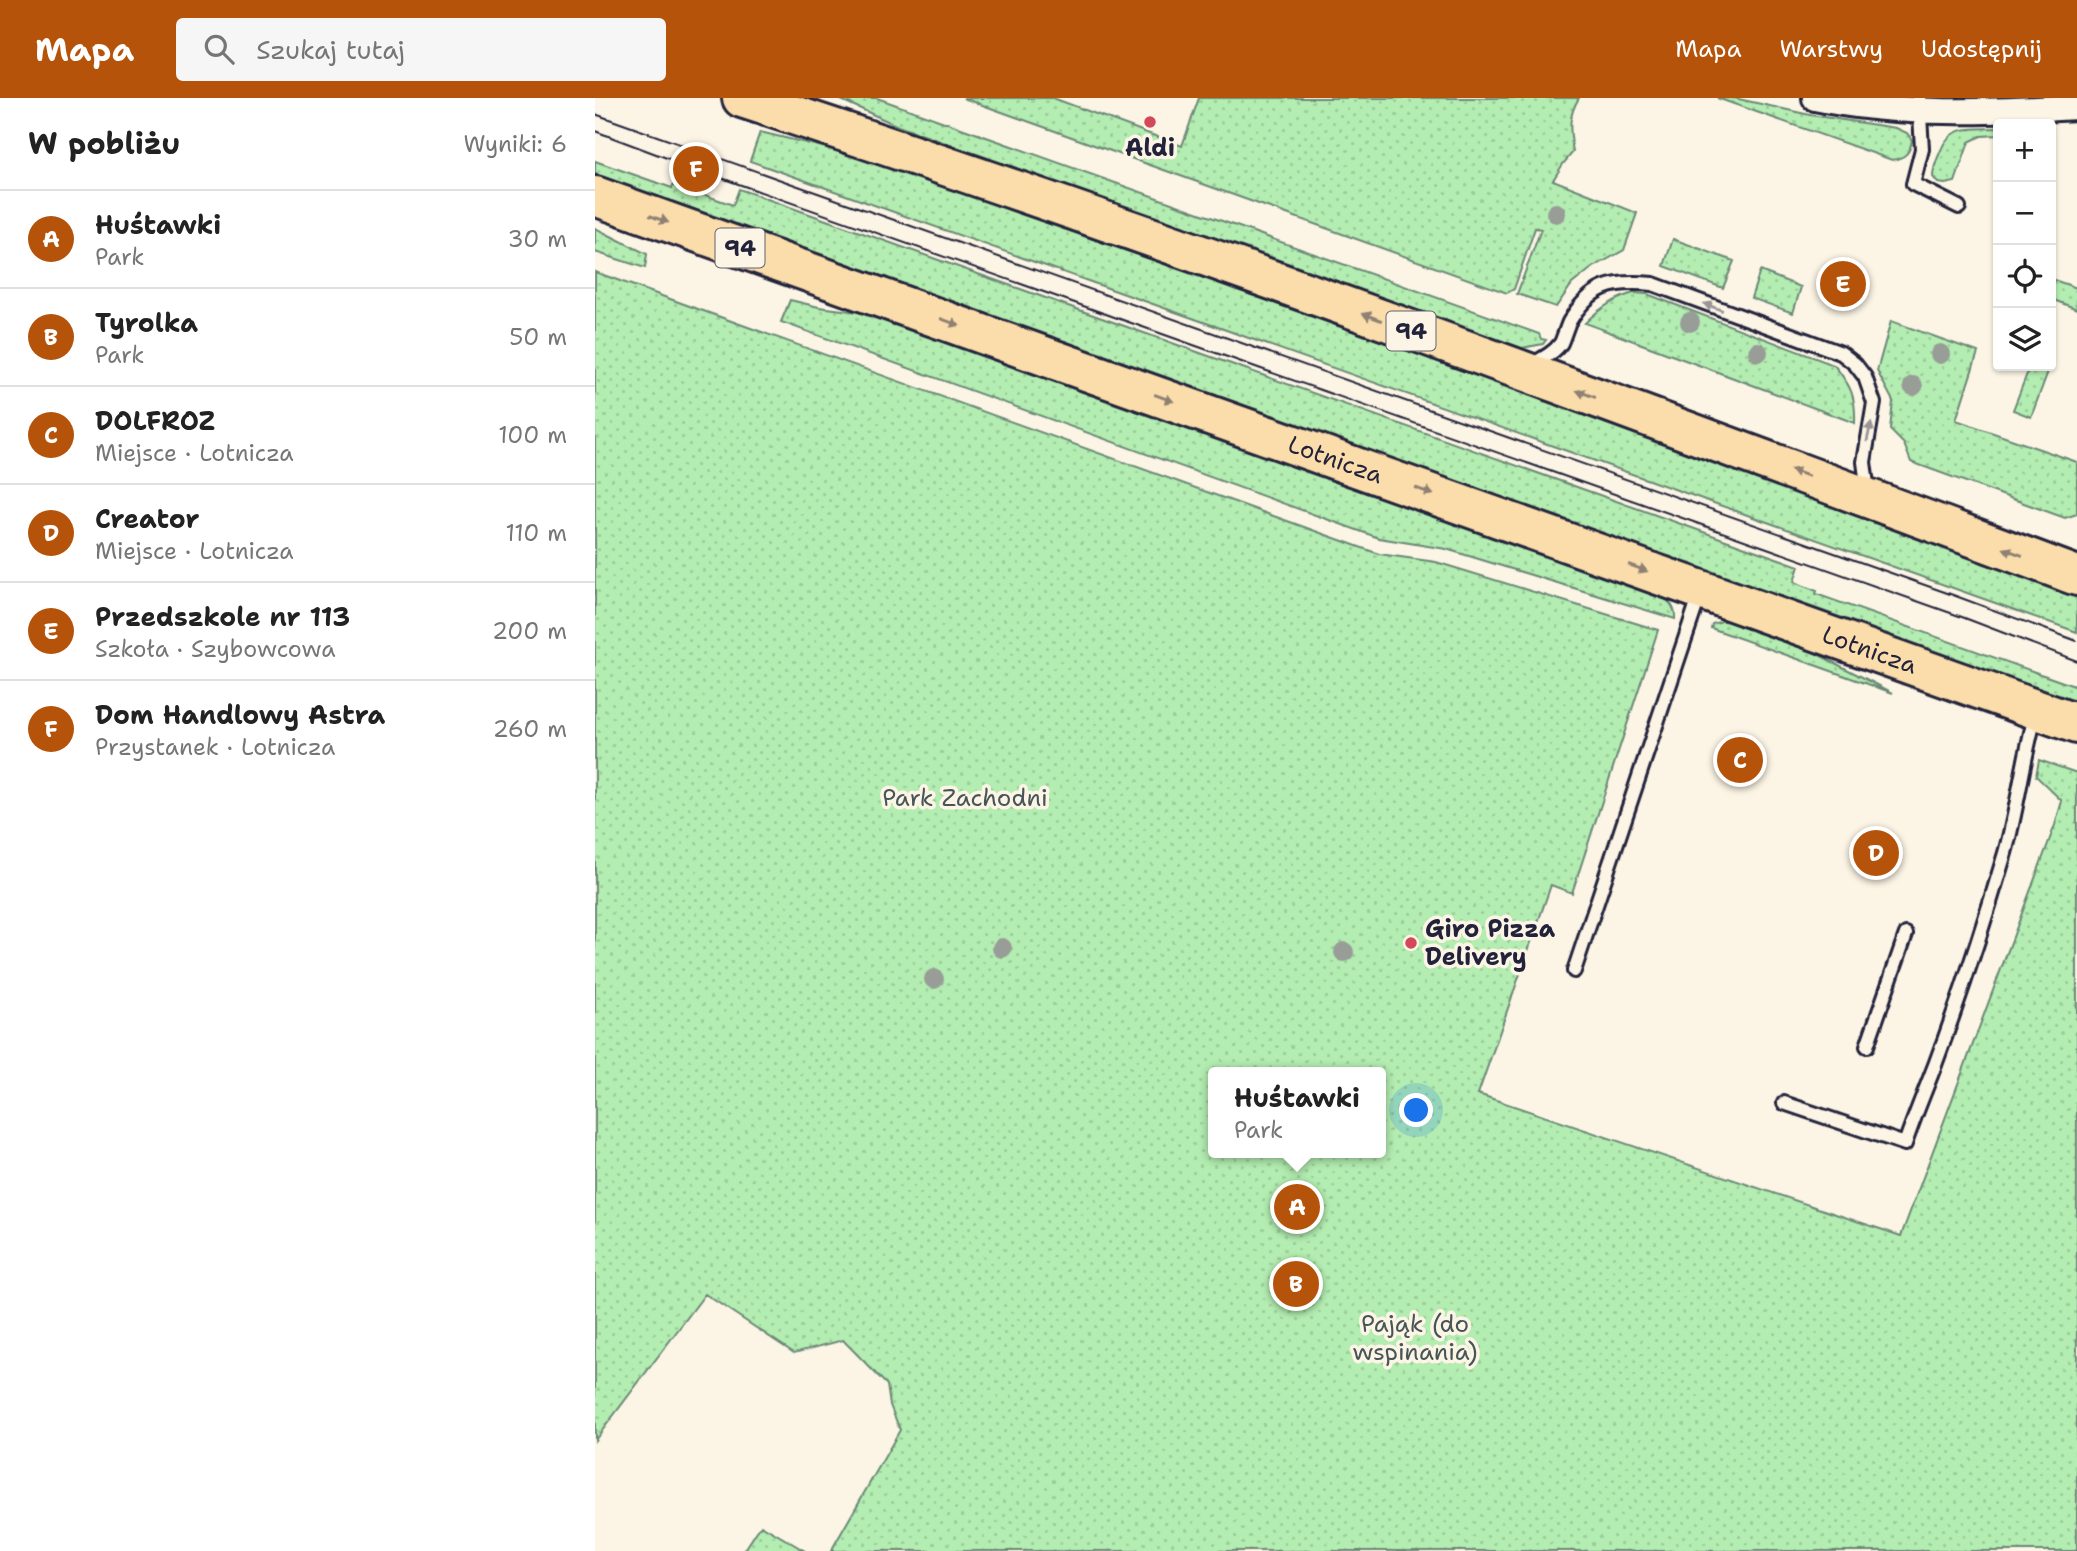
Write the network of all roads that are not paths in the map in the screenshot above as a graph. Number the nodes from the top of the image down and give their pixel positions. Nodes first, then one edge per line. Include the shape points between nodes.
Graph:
1 (742, 98) edge
2 (1815, 98) edge
3 (1919, 104) edge
4 (2077, 107) edge
5 (595, 196) edge
6 (1959, 207) dead end
7 (1520, 369) junction
8 (1870, 499) junction
9 (2077, 576) edge
10 (1702, 590) junction
11 (2037, 709) junction
12 (2077, 724) edge
13 (1906, 934) dead end
14 (1574, 971) dead end
15 (1867, 1046) dead end
16 (1784, 1103) dead end

7 -> 1 main road, 94
2 - 3 street
3 - 4 street via 2007,111
3 - 6 lane via 1922,149 1913,184
5 -> 10 main road, Lotnicza / 94
8 -> 7 main road, 94
8 -> 7 lane via 1864,462 1874,403 1865,377 1841,353 1653,284 1629,281 1595,292 1577,310 1555,350
9 -> 8 main road, 94
10 - 11 main road, Lotnicza / 94
10 - 14 lane
11 - 12 main road, Lotnicza / 94
11 - 16 lane via 2015,817 1982,930 1905,1144
13 - 15 lane

